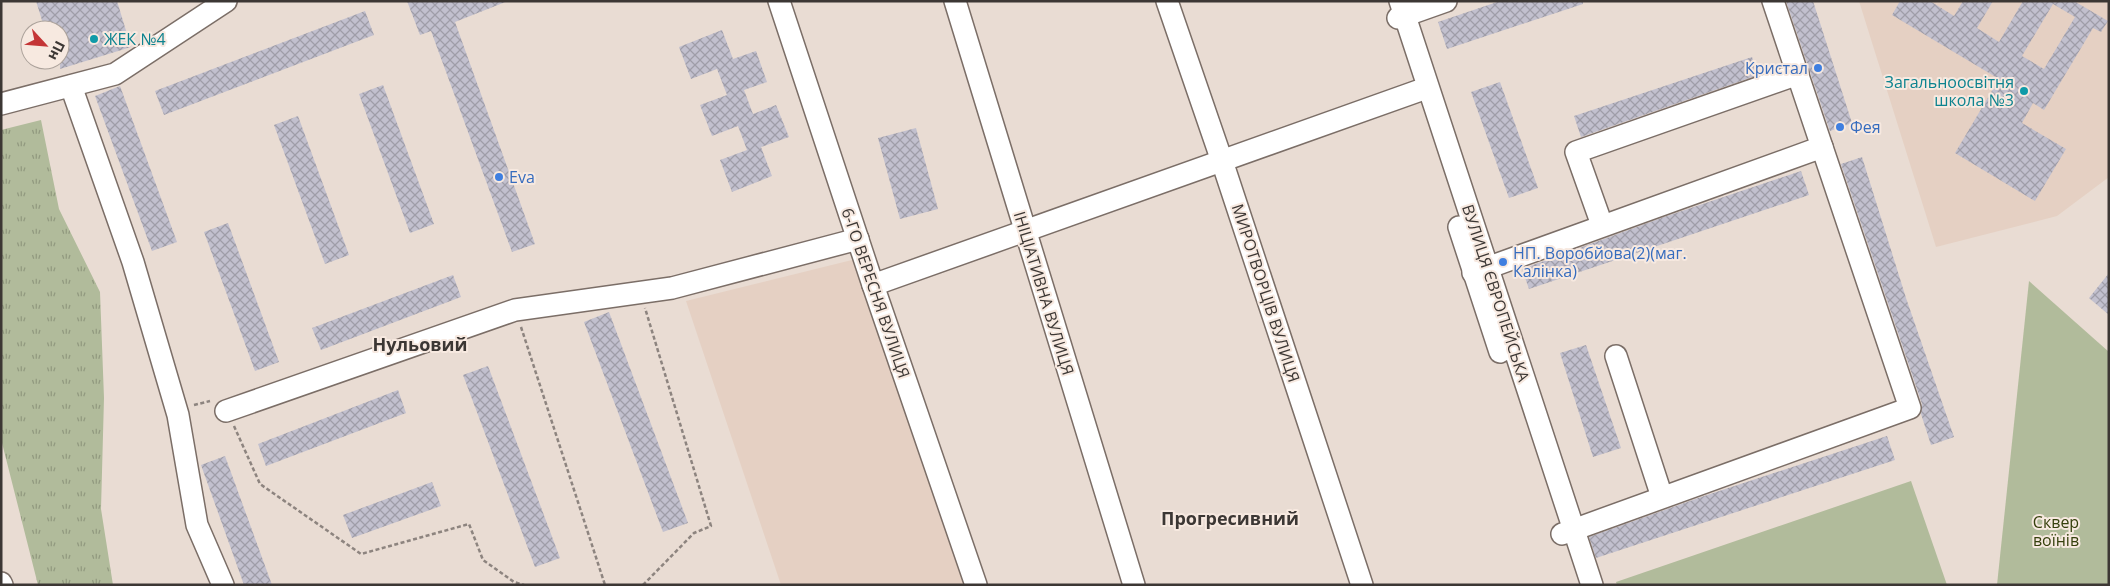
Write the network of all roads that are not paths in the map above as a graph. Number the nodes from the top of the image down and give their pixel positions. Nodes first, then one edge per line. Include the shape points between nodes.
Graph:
1 (226, 1) edge
2 (779, 1) edge
3 (955, 1) edge
4 (1167, 1) edge
5 (1446, 1) edge
6 (1773, 1) edge
7 (1397, 7) edge
8 (1798, 74) junction
9 (71, 86) junction
10 (1418, 91) junction
11 (1, 104) edge
12 (1822, 147) junction
13 (1222, 161) junction
14 (1602, 225) junction
15 (1025, 231) junction
16 (858, 239) junction
17 (1473, 273) junction
18 (873, 285) junction
19 (1616, 356) dead end
20 (226, 411) road end
21 (1662, 497) junction
22 (1562, 534) junction
23 (224, 585) edge
24 (976, 585) edge
25 (1134, 585) edge
26 (1362, 585) edge
27 (1578, 585) edge
28 (1592, 585) edge

1 - 9 street via 128,67 115,74
2 - 16 street, 6-ГО ВЕРЕСНЯ ВУЛИЦЯ
3 - 15 street, ІНІЦІАТИВНА ВУЛИЦЯ
4 - 13 street, МИРОТВОРЦІВ ВУЛИЦЯ
5 - 7 street
6 - 8 street
7 - 10 street
7 - 28 street, ВУЛИЦЯ ЄВРОПЕЙСЬКА
8 - 12 street
8 - 14 street via 1576,152
9 - 11 street
9 - 23 street via 133,262 177,409 197,525
10 - 13 street
10 - 17 street
12 - 14 street
12 - 21 street via 1910,408
13 - 15 street
13 - 26 street, МИРОТВОРЦІВ ВУЛИЦЯ
14 - 17 street
15 - 18 street
15 - 25 street, ІНІЦІАТИВНА ВУЛИЦЯ
16 - 18 street, 6-ГО ВЕРЕСНЯ ВУЛИЦЯ
16 - 20 street via 672,288 515,310
17 - 22 street
18 - 24 street, 6-ГО ВЕРЕСНЯ ВУЛИЦЯ
19 - 21 street
21 - 22 street
22 - 27 street

